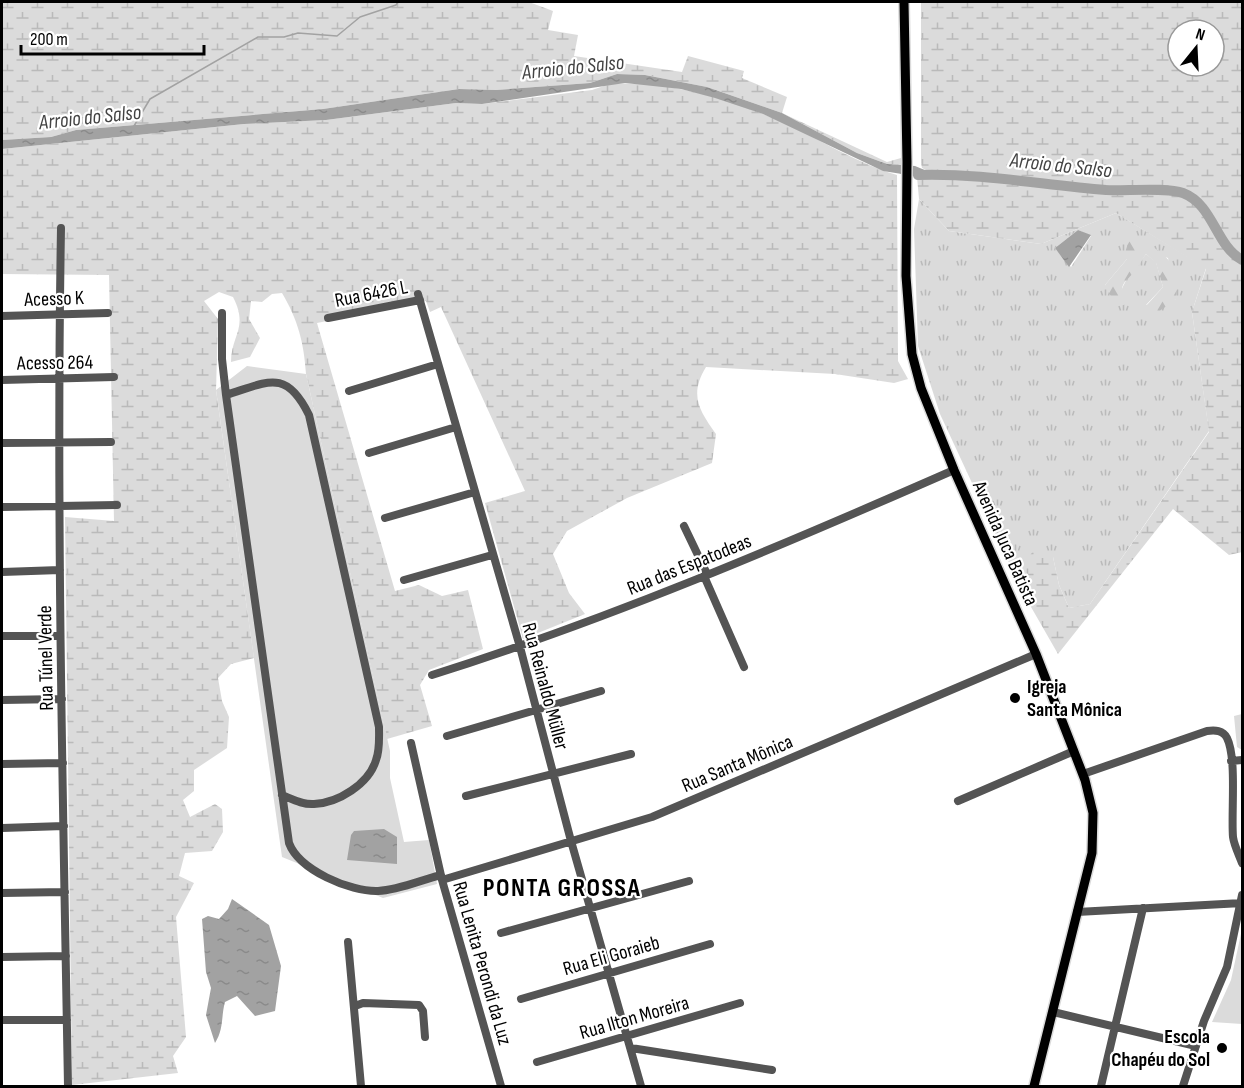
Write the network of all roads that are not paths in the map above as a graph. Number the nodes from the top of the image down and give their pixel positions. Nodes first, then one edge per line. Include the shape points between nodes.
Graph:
1 (904, 2) edge
2 (61, 228) dead end
3 (419, 297) joint
4 (108, 313) dead end
5 (222, 313) dead end
6 (60, 315) junction
7 (2, 316) edge
8 (328, 318) dead end
9 (438, 364) junction
10 (111, 377) dead end
11 (58, 379) junction
12 (2, 380) edge
13 (349, 392) dead end
14 (226, 395) junction
15 (456, 427) junction
16 (111, 442) dead end
17 (2, 443) edge
18 (60, 443) junction
19 (369, 453) dead end
20 (954, 470) junction
21 (475, 492) junction
22 (117, 505) dead end
23 (59, 506) junction
24 (2, 507) edge
25 (385, 518) dead end
26 (684, 526) dead end
27 (492, 555) junction
28 (60, 570) junction
29 (2, 572) edge
30 (706, 575) junction
31 (404, 580) dead end
32 (2, 636) edge
33 (60, 636) junction
34 (520, 647) junction
35 (1036, 654) junction
36 (744, 667) dead end
37 (432, 675) dead end
38 (601, 691) dead end
39 (62, 699) junction
40 (2, 700) edge
41 (536, 710) junction
42 (447, 736) dead end
43 (411, 743) dead end
44 (1074, 751) junction
45 (631, 754) dead end
46 (1242, 760) edge
47 (1231, 761) junction
48 (63, 763) junction
49 (2, 764) edge
50 (553, 773) junction
51 (1083, 774) junction
52 (282, 795) junction
53 (466, 796) dead end
54 (958, 801) dead end
55 (64, 826) junction
56 (2, 828) edge
57 (571, 841) junction
58 (1242, 863) edge
59 (442, 877) junction
60 (689, 881) dead end
61 (65, 892) junction
62 (2, 893) edge
63 (1242, 901) edge
64 (1143, 908) junction
65 (591, 909) junction
66 (1077, 912) junction
67 (501, 933) dead end
68 (348, 942) dead end
69 (710, 944) dead end
70 (66, 956) junction
71 (2, 957) edge
72 (609, 971) junction
73 (521, 999) dead end
74 (740, 1004) dead end
75 (356, 1005) junction
76 (1053, 1012) junction
77 (2, 1020) edge
78 (67, 1020) junction
79 (1115, 1027) junction
80 (627, 1036) junction
81 (425, 1037) dead end
82 (1196, 1046) junction
83 (631, 1048) junction
84 (537, 1062) dead end
85 (772, 1070) dead end
86 (68, 1086) edge
87 (361, 1086) edge
88 (501, 1086) edge
89 (641, 1086) edge
90 (1034, 1086) edge
91 (1101, 1086) edge
92 (1182, 1086) edge

1 - 20 main road, Avenida Juca Batista via 906,276 912,354 921,388
2 - 6 street, Rua Túnel Verde
3 - 8 street, Rua 6426 L
3 - 9 street, Rua Reinaldo Müller
4 - 6 street, Acesso K
5 - 14 street, Rua Santa Mônica
6 - 7 street, Acesso K
6 - 11 street, Rua Túnel Verde
9 - 13 street
9 - 15 street, Rua Reinaldo Müller
10 - 11 street, Acesso 264
11 - 12 street, Acesso 264
11 - 18 street, Rua Túnel Verde
14 - 52 street, Rua Santa Mônica
14 - 52 street via 267,382 280,382 294,389 309,415 380,727 377,760 356,786 313,805
15 - 19 street
15 - 21 street, Rua Reinaldo Müller
16 - 18 street
17 - 18 street
18 - 23 street, Rua Túnel Verde
20 - 30 street, Rua das Espatodeas
20 - 35 main road, Avenida Juca Batista
21 - 25 street
21 - 27 street, Rua Reinaldo Müller
22 - 23 street
23 - 24 street
23 - 28 street, Rua Túnel Verde
26 - 30 street
27 - 31 street
27 - 34 street, Rua Reinaldo Müller
28 - 29 street
28 - 33 street, Rua Túnel Verde
30 - 34 street, Rua das Espatodeas
30 - 36 street
32 - 33 street
33 - 39 street, Rua Túnel Verde
34 - 37 street, Rua das Espatodeas
34 - 41 street, Rua Reinaldo Müller
35 - 44 main road, Avenida Juca Batista
35 - 57 street, Rua Santa Mônica via 652,817
38 - 41 street
39 - 40 street
39 - 48 street, Rua Túnel Verde
41 - 42 street
41 - 50 street, Rua Reinaldo Müller
43 - 59 street, Rua Lenita Perondi da Luz
44 - 51 main road, Avenida Juca Batista
44 - 54 street
45 - 50 street
46 - 47 street
47 - 51 street via 1228,739 1217,730
47 - 58 street via 1233,840
48 - 49 street
48 - 55 street, Rua Túnel Verde
50 - 53 street
50 - 57 street, Rua Reinaldo Müller
51 - 66 main road, Avenida Juca Batista via 1093,813 1092,853
52 - 59 street, Rua Santa Mônica via 293,853 304,866 374,891
55 - 56 street
55 - 61 street, Rua Túnel Verde
57 - 59 street, Rua Santa Mônica
57 - 65 street, Rua Reinaldo Müller
59 - 88 street, Rua Lenita Perondi da Luz
60 - 65 street
61 - 62 street
61 - 70 street, Rua Túnel Verde
63 - 64 street
63 - 82 street via 1227,967
64 - 66 street
64 - 79 street
65 - 67 street
65 - 72 street, Rua Reinaldo Müller
66 - 76 main road, Avenida Juca Batista
68 - 75 street
69 - 72 street, Rua Eli Goraieb
70 - 71 street
70 - 78 street, Rua Túnel Verde
72 - 73 street, Rua Eli Goraieb
72 - 80 street, Rua Reinaldo Müller
74 - 80 street, Rua Ilton Moreira
75 - 81 street via 419,1005
75 - 87 street
76 - 79 street
76 - 90 main road, Avenida Juca Batista
77 - 78 street
78 - 86 street, Rua Túnel Verde
79 - 82 street
79 - 91 street
80 - 83 street, Rua Reinaldo Müller
80 - 84 street, Rua Ilton Moreira
82 - 92 street
83 - 85 street
83 - 89 street, Rua Reinaldo Müller

